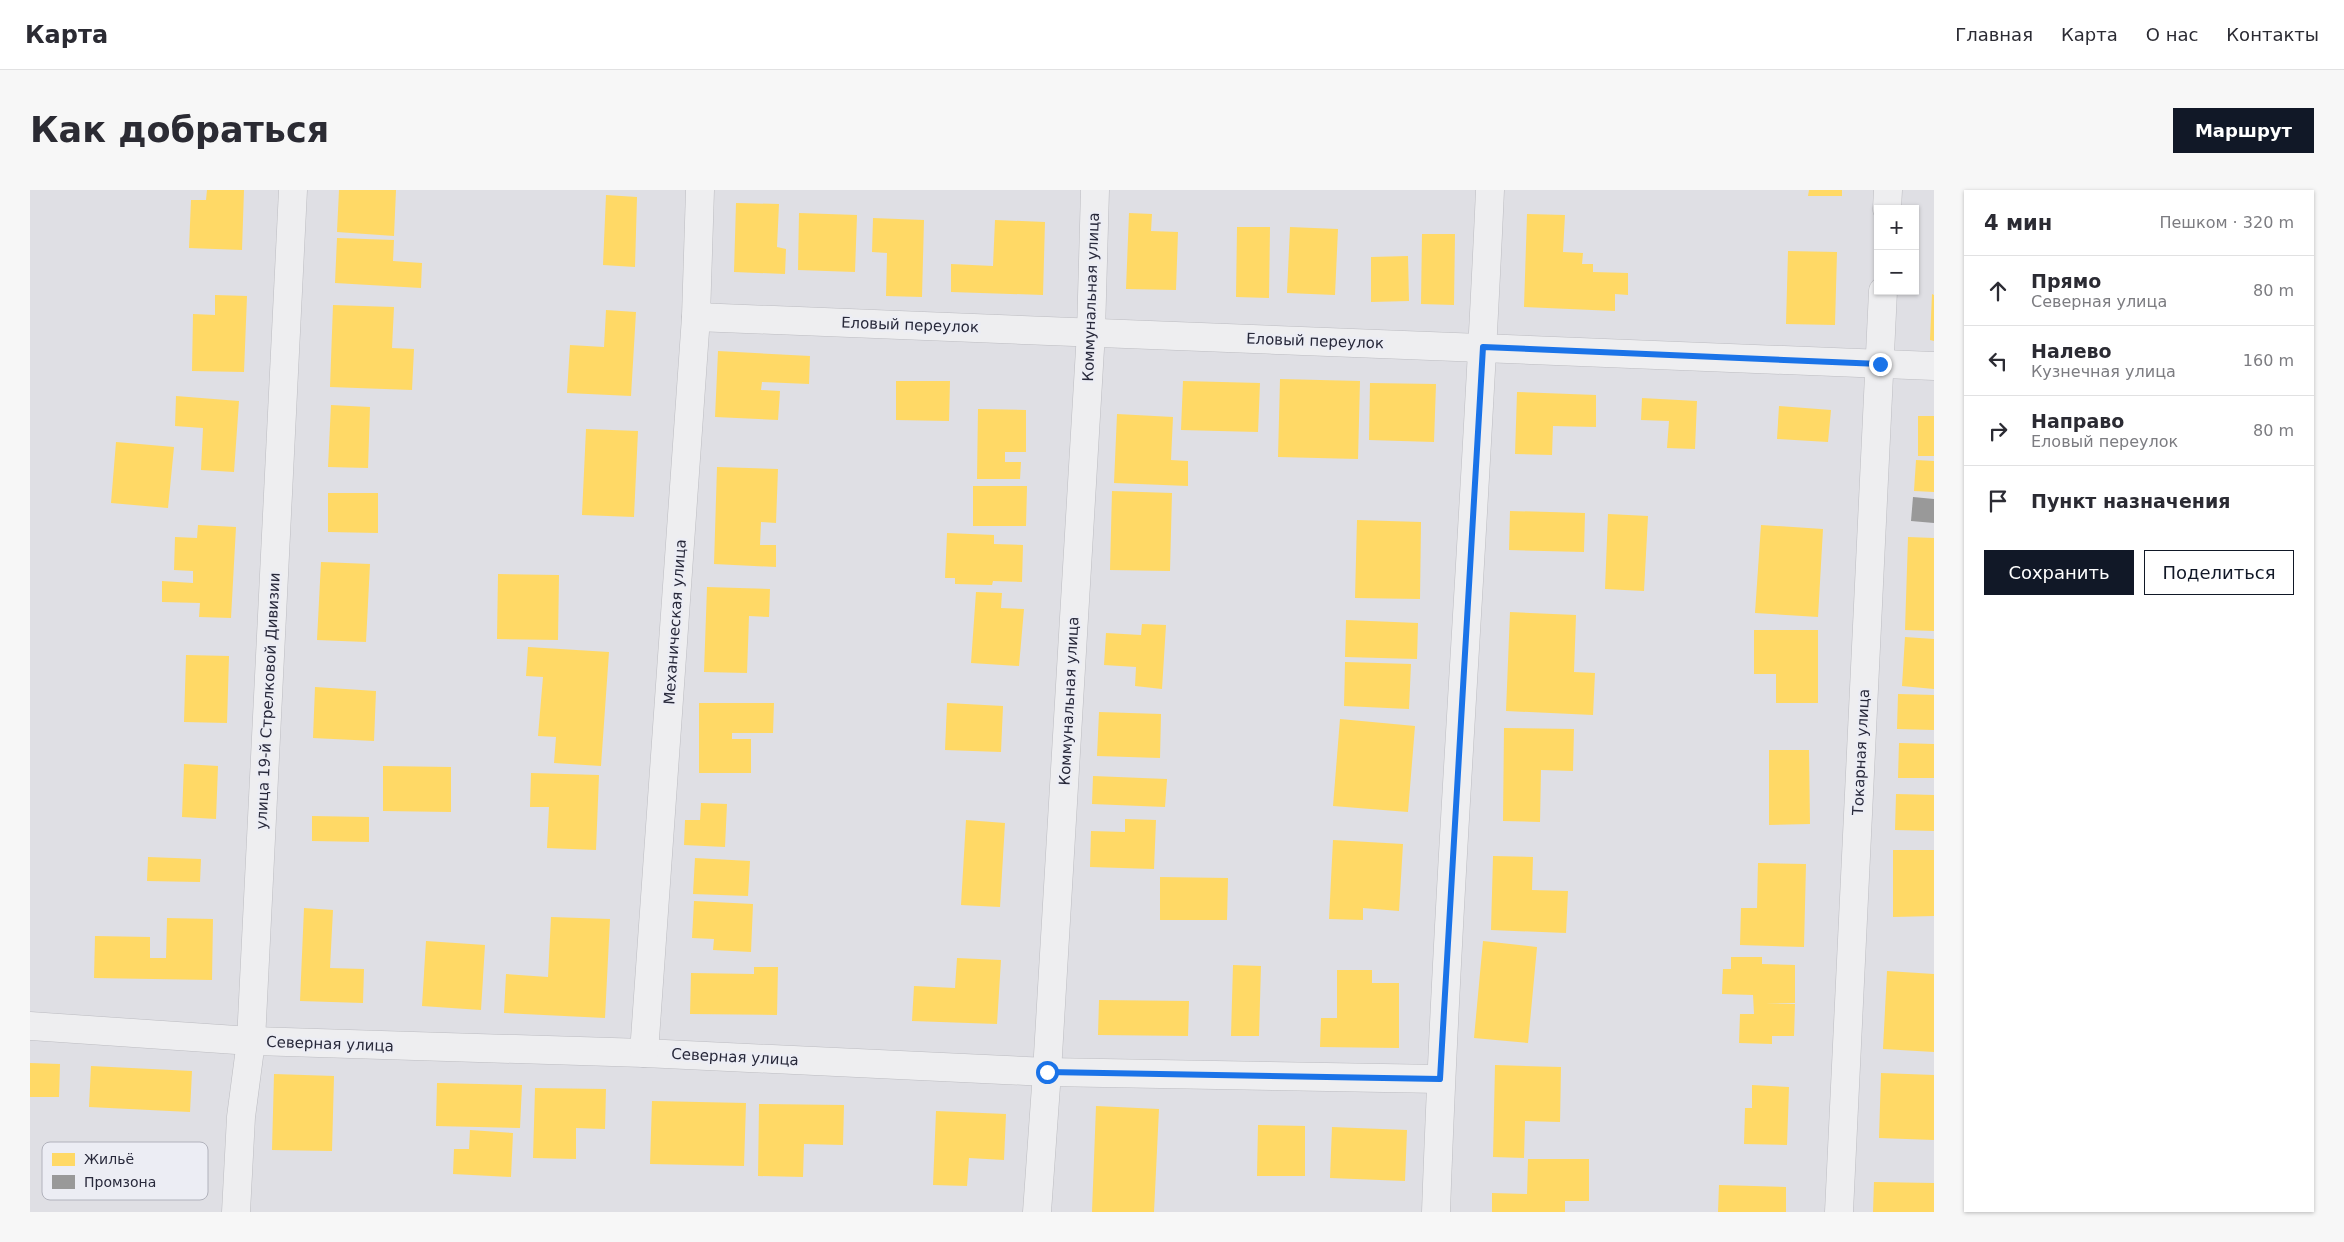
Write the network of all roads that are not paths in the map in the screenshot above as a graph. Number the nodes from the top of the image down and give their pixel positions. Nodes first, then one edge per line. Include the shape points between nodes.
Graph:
1 (293, 190) edge
2 (700, 190) edge
3 (1095, 190) edge
4 (1490, 190) edge
5 (1888, 190) edge
6 (1888, 205) edge
7 (1884, 295) edge
8 (696, 317) junction
9 (1091, 332) junction
10 (1483, 347) junction
11 (1880, 364) junction
12 (1934, 366) edge
13 (30, 1026) edge
14 (251, 1042) junction
15 (644, 1053) junction
16 (1047, 1072) junction
17 (1440, 1079) junction
18 (236, 1212) edge
19 (1037, 1212) edge
20 (1436, 1212) edge
21 (1839, 1212) edge

1 - 14 street, улица 19-й Стрелковой Дивизии
2 - 8 street, Механическая улица
3 - 9 street, Коммунальная улица
4 - 10 street
5 - 6 street
7 - 11 street, Токарная улица
8 - 9 street, Еловый переулок
8 - 15 street, Механическая улица
9 - 10 street, Еловый переулок
9 - 16 street, Коммунальная улица
10 - 11 street, Еловый переулок
10 - 17 street
11 - 12 street, Еловый переулок
11 - 21 street, Токарная улица
13 - 14 street, Северная улица
14 - 15 street, Северная улица
14 - 18 street, улица 19-й Стрелковой Дивизии
15 - 16 street, Северная улица
16 - 17 street, Северная улица
16 - 19 street, Коммунальная улица
17 - 20 street

